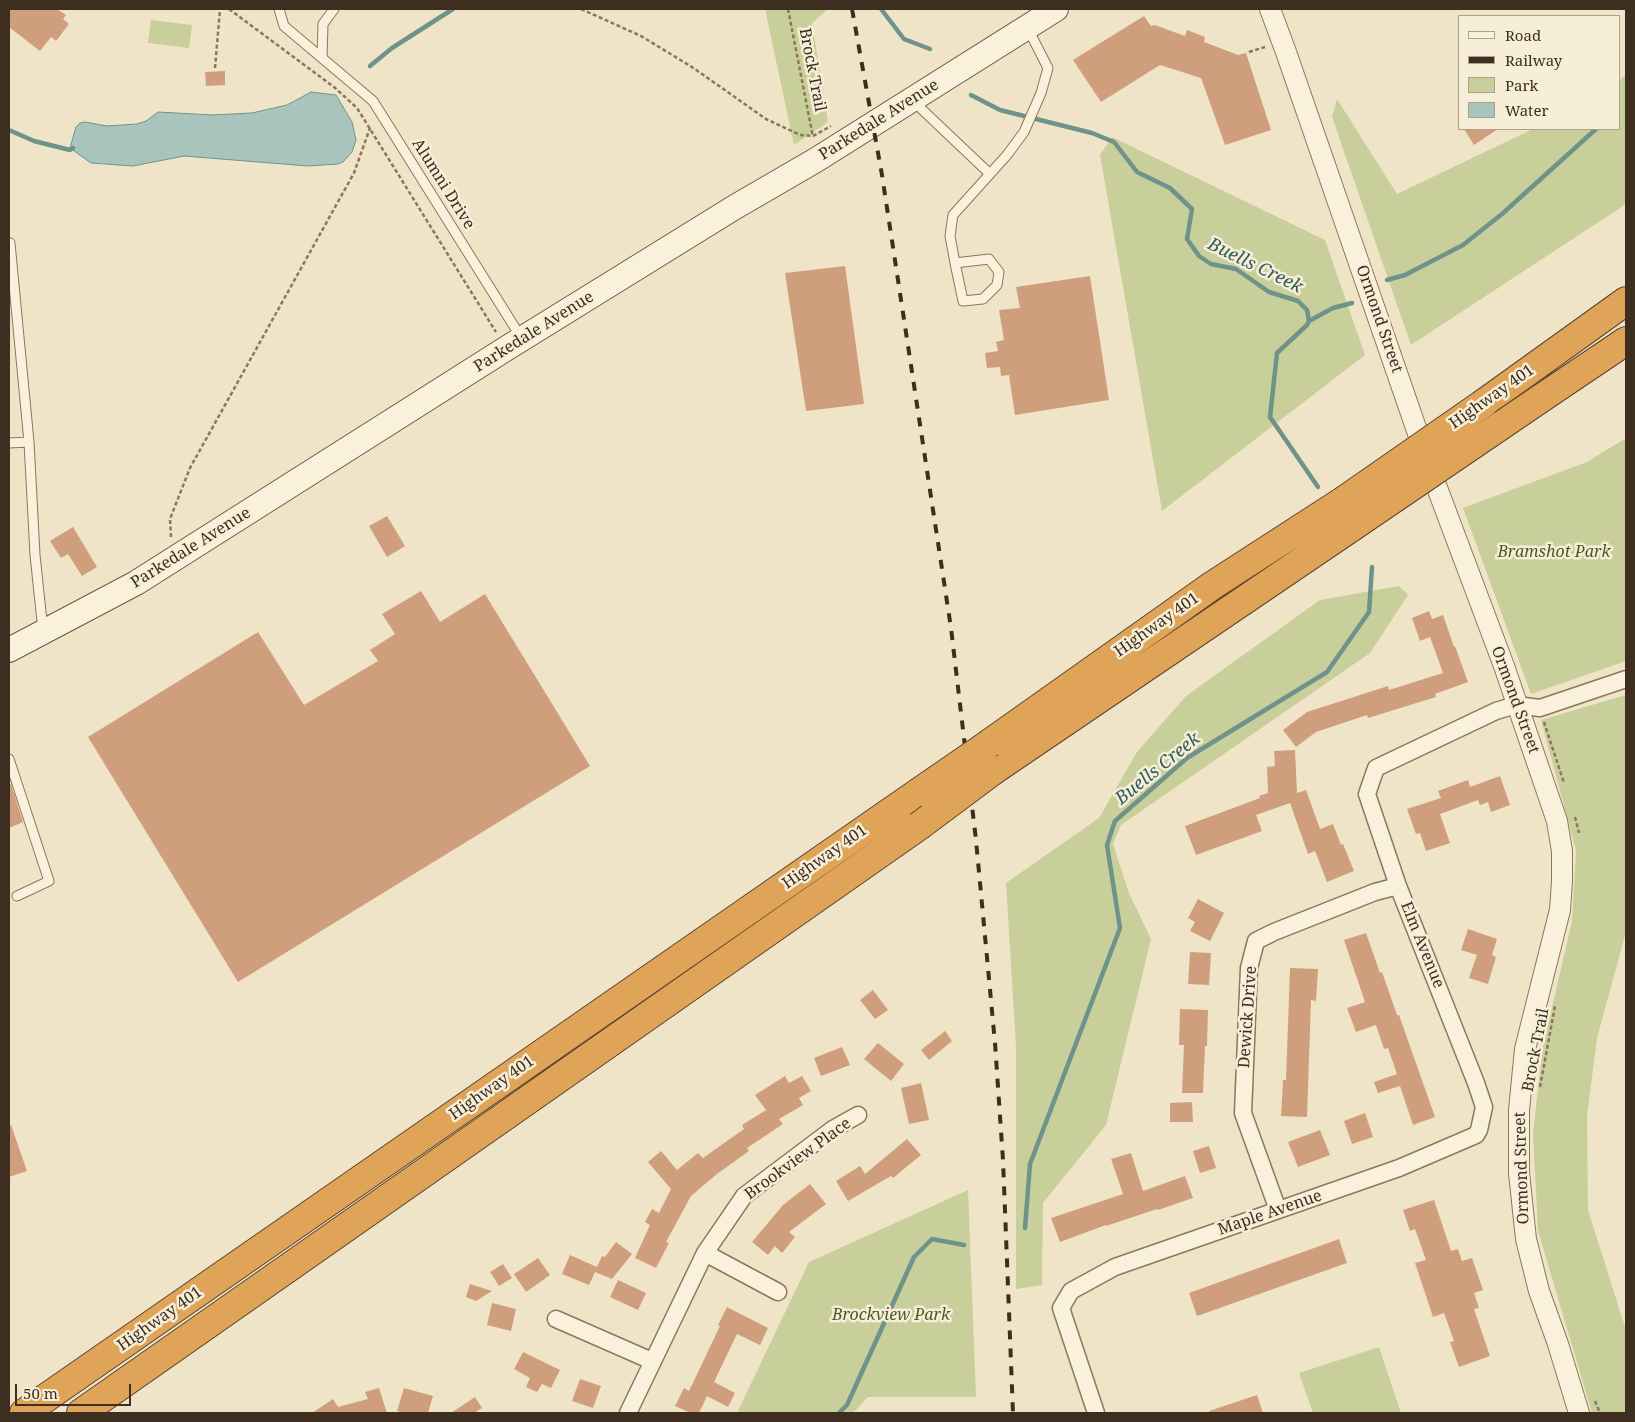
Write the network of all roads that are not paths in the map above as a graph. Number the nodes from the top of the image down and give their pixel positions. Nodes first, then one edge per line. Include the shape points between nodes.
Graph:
1 (278, 9) edge
2 (334, 9) edge
3 (1056, 9) edge
4 (1270, 9) edge
5 (1027, 26) junction
6 (322, 58) junction
7 (912, 100) junction
8 (990, 174) junction
9 (9, 243) edge
10 (955, 263) junction
11 (1626, 301) edge
12 (1626, 341) edge
13 (514, 344) junction
14 (29, 442) junction
15 (9, 443) edge
16 (43, 631) junction
17 (9, 650) edge
18 (1626, 679) edge
19 (1516, 705) junction
20 (9, 759) edge
21 (1398, 886) junction
22 (17, 896) dead end
23 (858, 1115) dead end
24 (1481, 1124) joint
25 (1278, 1210) junction
26 (705, 1253) junction
27 (778, 1292) dead end
28 (556, 1319) dead end
29 (652, 1362) junction
30 (24, 1413) edge
31 (81, 1413) edge
32 (628, 1413) edge
33 (1096, 1413) edge
34 (1579, 1413) edge

1 - 6 lane, Alumni Drive via 284,26
2 - 6 lane via 323,24
3 - 5 main road, Parkedale Avenue
4 - 19 street, Ormond Street via 1432,477
5 - 7 main road, Parkedale Avenue
5 - 8 lane via 1048,68 1024,132
6 - 13 lane, Alumni Drive via 373,101
7 - 8 lane
7 - 13 main road, Parkedale Avenue
8 - 10 lane via 953,215 950,236
9 - 14 lane
10 - 10 lane via 963,301 983,299 997,285 999,272 989,259
11 - 30 highway, Highway 401, bridge via 1343,501 1213,585
12 - 31 highway, Highway 401, bridge via 994,770 919,826
13 - 16 main road, Parkedale Avenue via 136,583
14 - 15 lane
14 - 16 lane
16 - 17 main road, Parkedale Avenue
18 - 19 street via 1540,708
19 - 21 street, Elm Avenue via 1496,711 1378,766 1367,794
19 - 34 street, Ormond Street via 1557,821 1562,851 1560,910 1525,1049 1519,1110 1519,1173 1526,1239 1539,1291
20 - 22 lane via 49,881
21 - 24 street, Elm Avenue via 1476,1083 1484,1107
21 - 25 street, Dewick Drive via 1292,924 1256,941 1250,968 1243,1113
23 - 26 street, Brookview Place via 833,1129 744,1196
24 - 25 street, Maple Avenue via 1476,1135 1399,1168
25 - 33 street, Maple Avenue via 1115,1267 1071,1291 1061,1308
26 - 27 street
26 - 29 street, Brookview Place
28 - 29 street
29 - 32 street, Brookview Place

